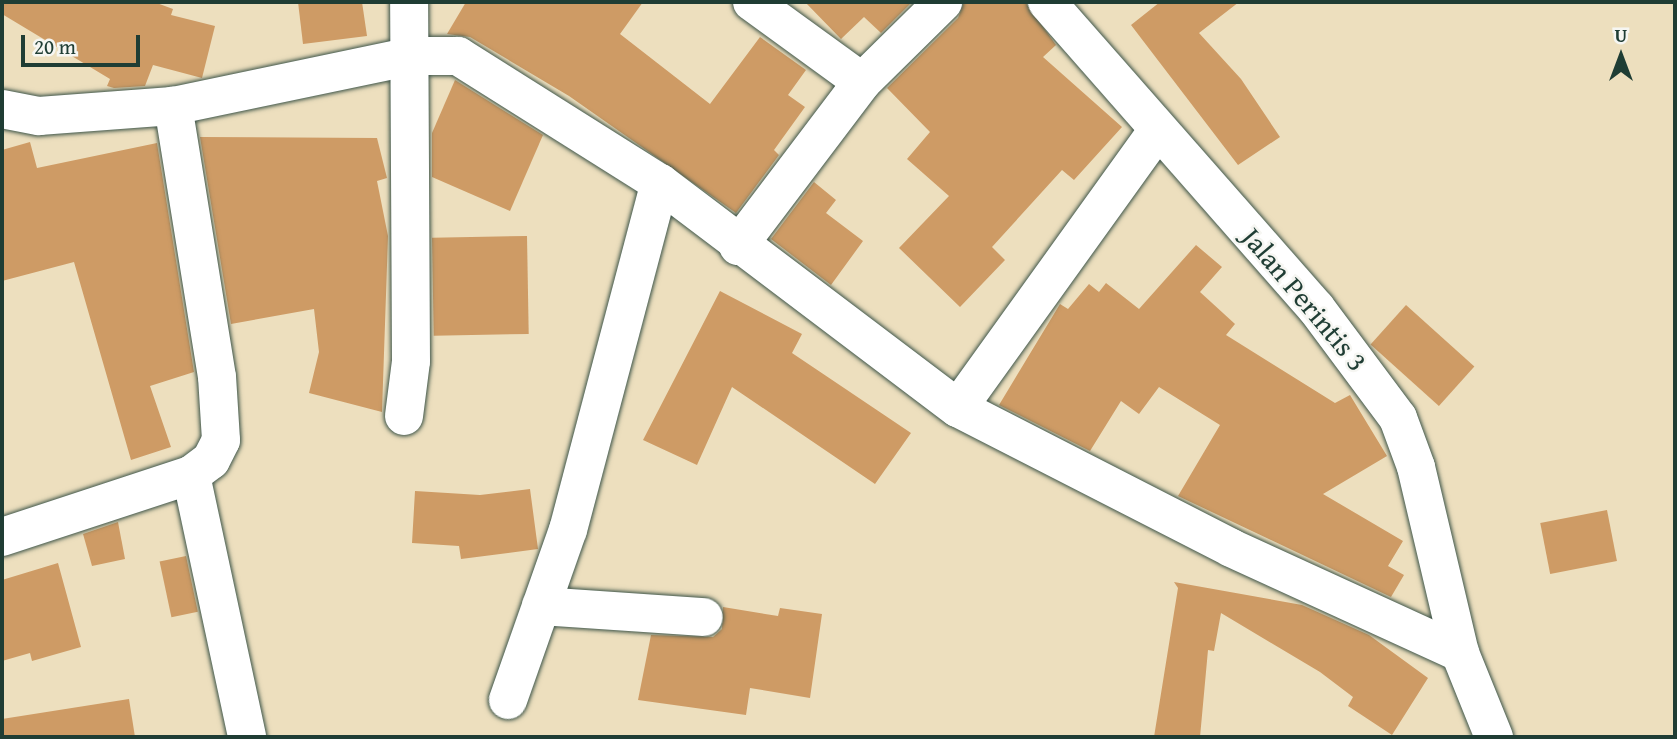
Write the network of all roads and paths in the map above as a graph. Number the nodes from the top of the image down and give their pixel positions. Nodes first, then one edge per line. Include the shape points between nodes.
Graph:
1 (409, 2) edge
2 (752, 2) edge
3 (943, 2) edge
4 (1047, 2) edge
5 (412, 56) junction
6 (862, 82) junction
7 (173, 106) junction
8 (2, 109) edge
9 (1158, 131) junction
10 (660, 183) junction
11 (738, 246) junction
12 (958, 408) junction
13 (404, 416) dead end
14 (191, 475) junction
15 (2, 535) edge
16 (541, 606) junction
17 (704, 617) dead end
18 (1460, 653) junction
19 (508, 700) dead end
20 (247, 737) edge
21 (1494, 737) edge

1 - 5 street
2 - 6 street
3 - 6 street
4 - 9 street, Jalan Perintis 3
5 - 7 street
5 - 10 street via 458,56
5 - 13 street via 411,361
6 - 11 street
7 - 8 street via 39,116
7 - 14 street via 220,408 221,440 211,460
9 - 12 street
9 - 18 street, Jalan Perintis 3 via 1316,309 1398,418 1416,467
10 - 11 street
10 - 16 street via 568,530
11 - 12 street
12 - 18 street via 1266,565
14 - 15 street
14 - 20 street
16 - 17 street
16 - 19 street
18 - 21 street, Jalan Perintis 3

